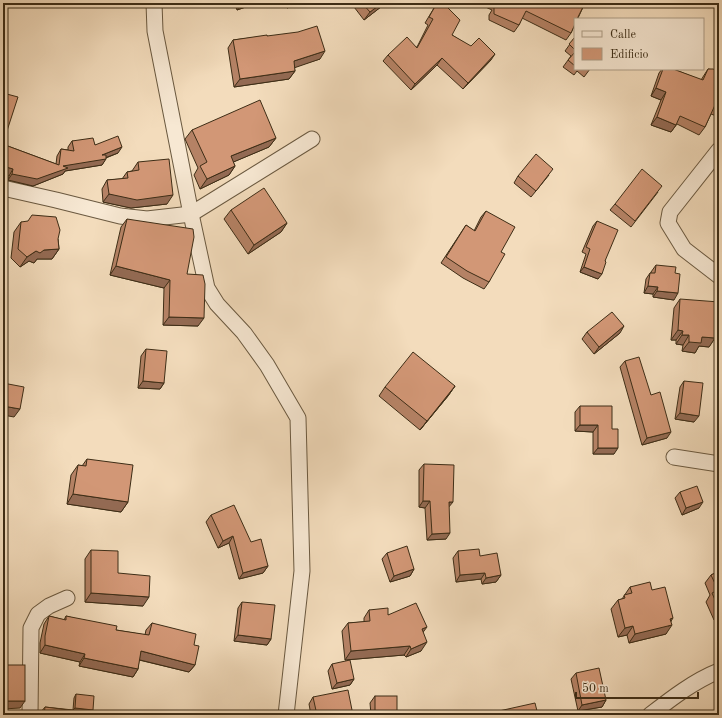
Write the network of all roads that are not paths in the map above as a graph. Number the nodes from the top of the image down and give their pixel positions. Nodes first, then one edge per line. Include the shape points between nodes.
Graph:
1 (154, 3) edge
2 (312, 139) dead end
3 (719, 150) edge
4 (3, 188) edge
5 (191, 214) junction
6 (719, 276) edge
7 (674, 457) dead end
8 (719, 464) edge
9 (67, 598) dead end
10 (719, 671) edge
11 (30, 715) edge
12 (286, 715) edge
13 (650, 715) edge

1 - 5 street via 155,31
2 - 5 street
3 - 6 street via 670,212 668,223 684,249
4 - 5 street via 120,216 147,219
5 - 12 street via 207,288 217,304 244,333 267,364 298,418 302,571
7 - 8 street
9 - 11 street via 38,614 31,628
10 - 13 street via 691,685

